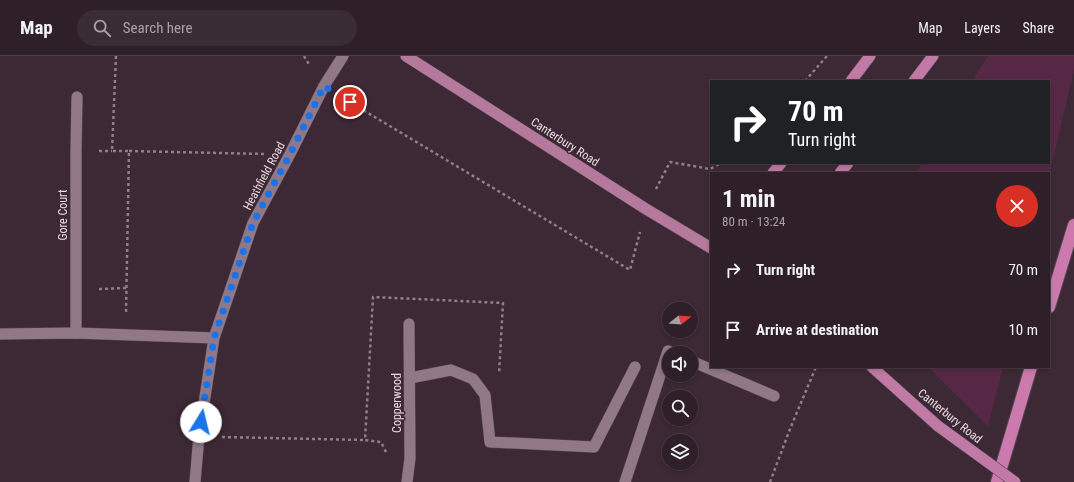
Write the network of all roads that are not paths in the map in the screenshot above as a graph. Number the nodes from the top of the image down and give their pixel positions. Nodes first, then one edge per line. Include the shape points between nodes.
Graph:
1 (343, 56) edge
2 (406, 56) edge
3 (870, 56) edge
4 (933, 56) edge
5 (852, 80) edge
6 (915, 80) edge
7 (77, 97) dead end
8 (781, 164) edge
9 (847, 164) edge
10 (774, 172) edge
11 (841, 172) edge
12 (1074, 225) edge
13 (710, 247) edge
14 (1050, 304) edge
15 (409, 324) dead end
16 (76, 333) junction
17 (0, 334) edge
18 (214, 338) junction
19 (698, 364) edge
20 (635, 367) dead end
21 (873, 368) edge
22 (1031, 368) edge
23 (662, 370) edge
24 (410, 378) junction
25 (774, 396) dead end
26 (195, 482) edge
27 (407, 482) edge
28 (626, 482) edge
29 (997, 482) edge
30 (1015, 482) edge

1 - 18 street, Heathfield Road via 324,86 253,223
2 - 13 main road, Canterbury Road
3 - 5 highway
4 - 6 highway
7 - 16 street, Gore Court
8 - 10 highway
9 - 11 highway
12 - 14 highway
15 - 24 street, Copperwood
16 - 17 street
16 - 18 street
18 - 26 street, Heathfield Road via 199,436
19 - 25 street
20 - 24 street via 594,447 490,442 484,395 473,380 451,370
21 - 30 highway, Canterbury Road, bridge via 938,426
22 - 29 highway
23 - 28 street
24 - 27 street, Copperwood via 410,458

